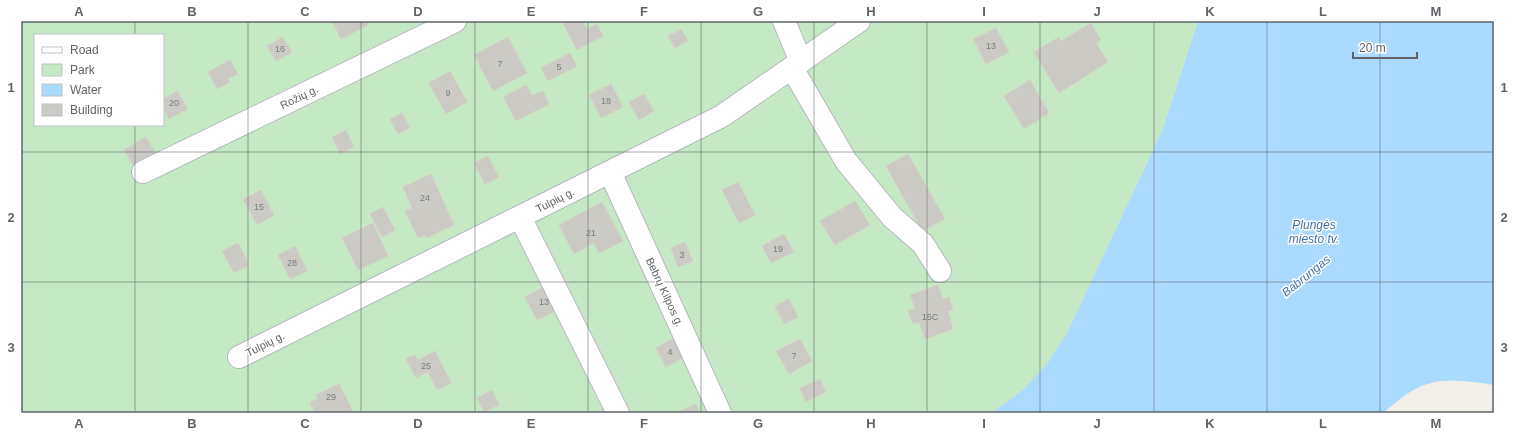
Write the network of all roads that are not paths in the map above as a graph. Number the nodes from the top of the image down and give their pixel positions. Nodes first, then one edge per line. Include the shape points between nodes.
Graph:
1 (455, 21) edge
2 (784, 21) edge
3 (859, 21) edge
4 (796, 65) junction
5 (142, 172) dead end
6 (610, 172) junction
7 (520, 217) junction
8 (940, 271) dead end
9 (238, 358) dead end
10 (618, 413) edge
11 (720, 413) edge

1 - 5 street, Rožių g.
2 - 4 street
3 - 4 street, Tulpių g.
4 - 6 street, Tulpių g. via 722,116
4 - 8 street via 846,162 892,217 923,244
6 - 7 street, Tulpių g.
6 - 11 street, Bebrų Kilpos g.
7 - 9 street, Tulpių g.
7 - 10 street

